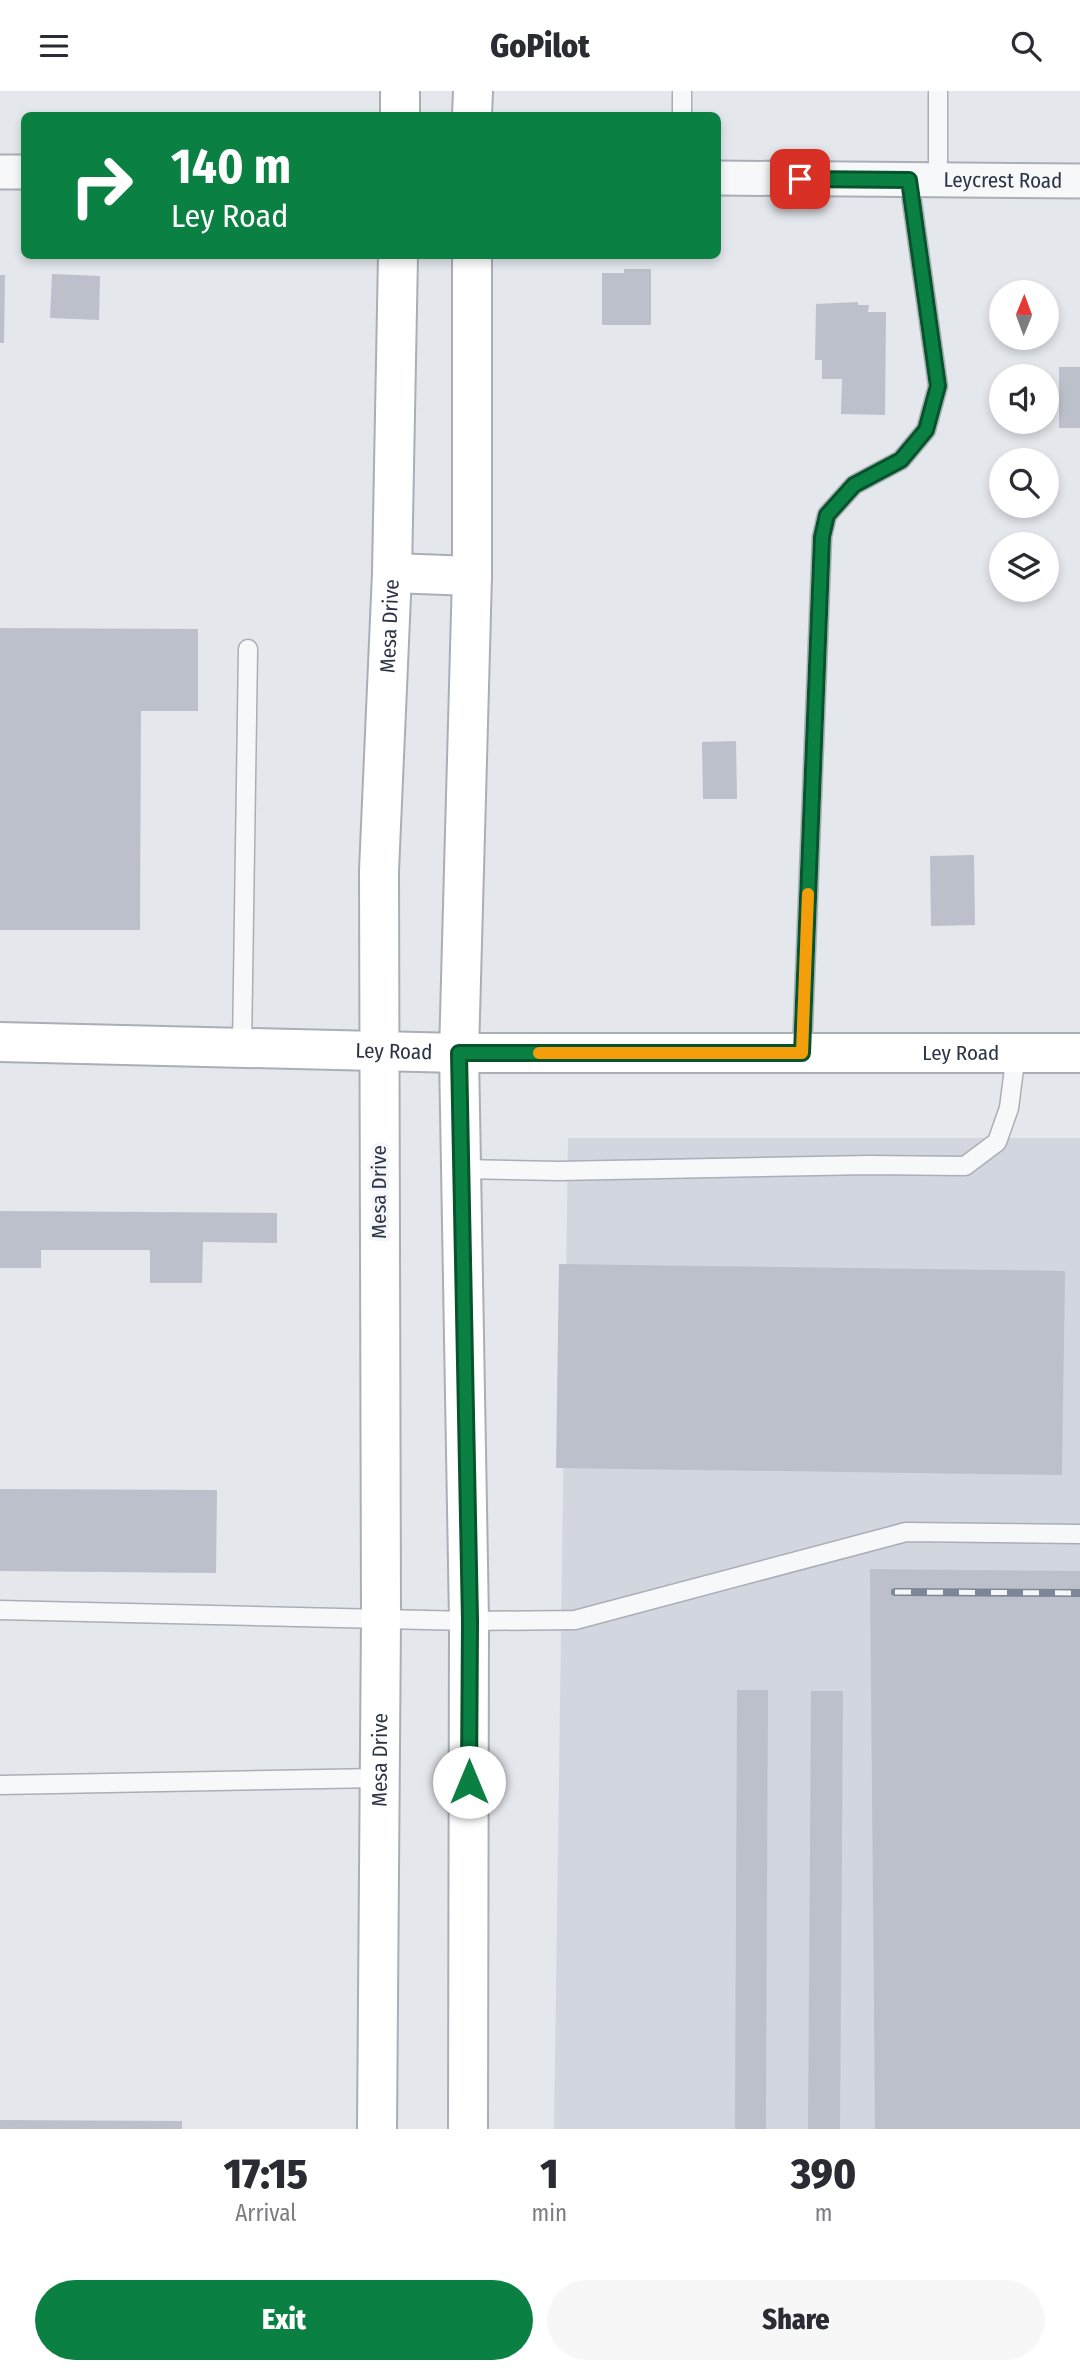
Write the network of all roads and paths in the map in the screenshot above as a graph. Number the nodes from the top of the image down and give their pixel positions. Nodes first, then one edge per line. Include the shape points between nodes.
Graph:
1 (400, 91) edge
2 (472, 91) edge
3 (682, 91) edge
4 (939, 91) edge
5 (400, 112) edge
6 (472, 112) edge
7 (682, 112) edge
8 (0, 172) edge
9 (21, 172) edge
10 (721, 178) edge
11 (923, 180) junction
12 (1080, 181) edge
13 (398, 259) edge
14 (472, 259) edge
15 (392, 573) junction
16 (472, 576) junction
17 (248, 649) dead end
18 (0, 1042) edge
19 (242, 1047) junction
20 (378, 1049) junction
21 (459, 1053) junction
22 (802, 1053) junction
23 (1016, 1053) junction
24 (1080, 1053) edge
25 (461, 1169) junction
26 (1080, 1534) edge
27 (0, 1610) edge
28 (381, 1618) junction
29 (470, 1621) junction
30 (378, 1778) junction
31 (0, 1785) edge
32 (377, 2129) edge
33 (468, 2129) edge

1 - 5 main road
2 - 6 main road
3 - 7 lane
4 - 11 lane
8 - 9 street
10 - 11 street, Leycrest Road
11 - 12 street, Leycrest Road
11 - 22 lane via 938,386 926,430 901,460 854,485 827,515 822,537
13 - 15 main road, Mesa Drive
14 - 16 main road
15 - 16 main road
15 - 20 main road, Mesa Drive via 379,871
16 - 21 main road
17 - 19 lane
18 - 19 main road, Ley Road
19 - 20 main road, Ley Road
20 - 21 main road, Ley Road
20 - 28 main road, Mesa Drive
21 - 22 main road, Ley Road
21 - 25 main road
22 - 23 main road, Ley Road
23 - 24 main road, Ley Road
23 - 25 lane via 1009,1108 997,1142 965,1166
25 - 29 main road
26 - 29 lane via 906,1532 575,1620
27 - 28 lane
28 - 29 lane
28 - 30 main road, Mesa Drive
29 - 33 main road
30 - 31 lane
30 - 32 main road, Mesa Drive

